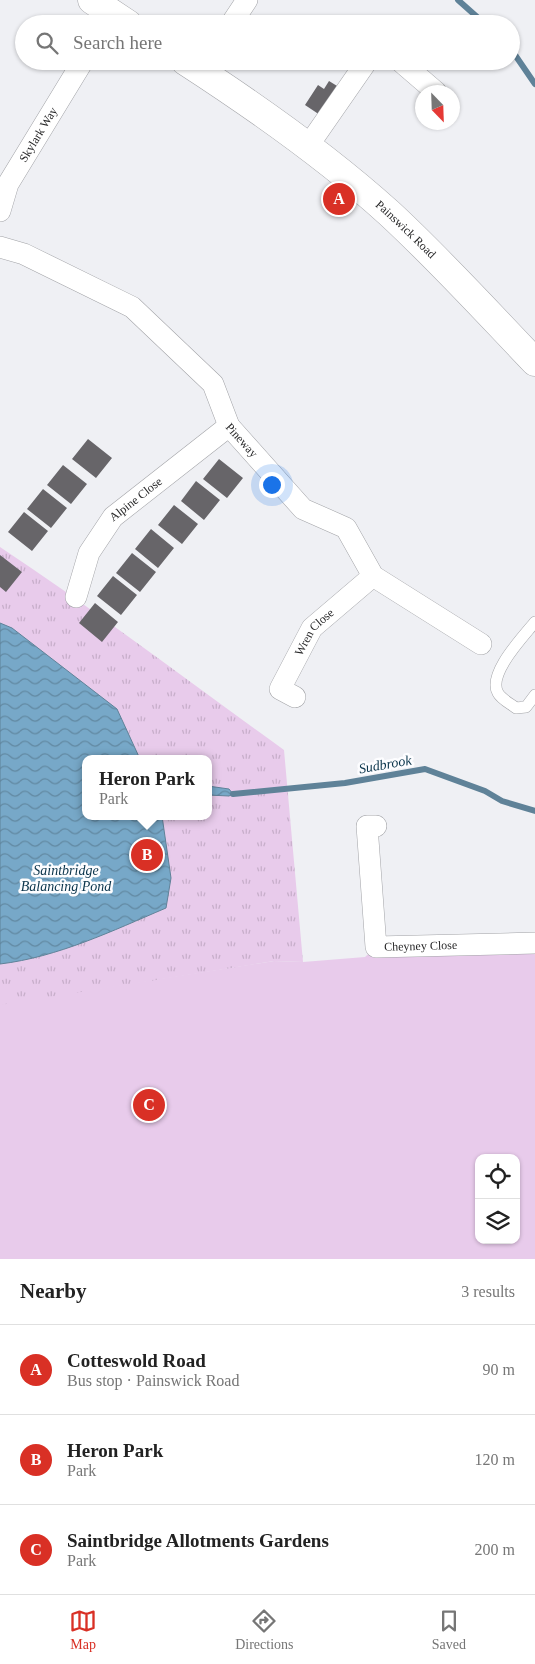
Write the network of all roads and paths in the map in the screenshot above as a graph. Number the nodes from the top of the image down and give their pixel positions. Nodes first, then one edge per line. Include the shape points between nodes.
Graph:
1 (247, 0) edge
2 (236, 15) edge
3 (78, 70) edge
4 (204, 70) edge
5 (361, 70) edge
6 (410, 70) edge
7 (428, 85) edge
8 (308, 146) junction
9 (0, 211) edge
10 (0, 247) edge
11 (535, 362) edge
12 (229, 426) junction
13 (373, 576) junction
14 (76, 597) dead end
15 (535, 622) edge
16 (481, 644) dead end
17 (535, 695) edge
18 (295, 697) dead end
19 (376, 826) dead end
20 (535, 943) edge

1 - 2 street
3 - 9 street, Skylark Way via 8,184
4 - 8 main road, Painswick Road
5 - 8 street
6 - 7 street
8 - 11 main road, Painswick Road via 423,245
10 - 12 street, Pineway via 24,254 132,308 213,384
12 - 13 street, Pineway via 303,509 346,528
12 - 14 street, Alpine Close via 113,516 89,553
13 - 16 street, Pineway
13 - 18 street, Wren Close via 312,628 280,689
15 - 17 lane via 500,667 496,686 499,695 516,708 526,707
19 - 20 street, Cheyney Close via 367,826 376,947

